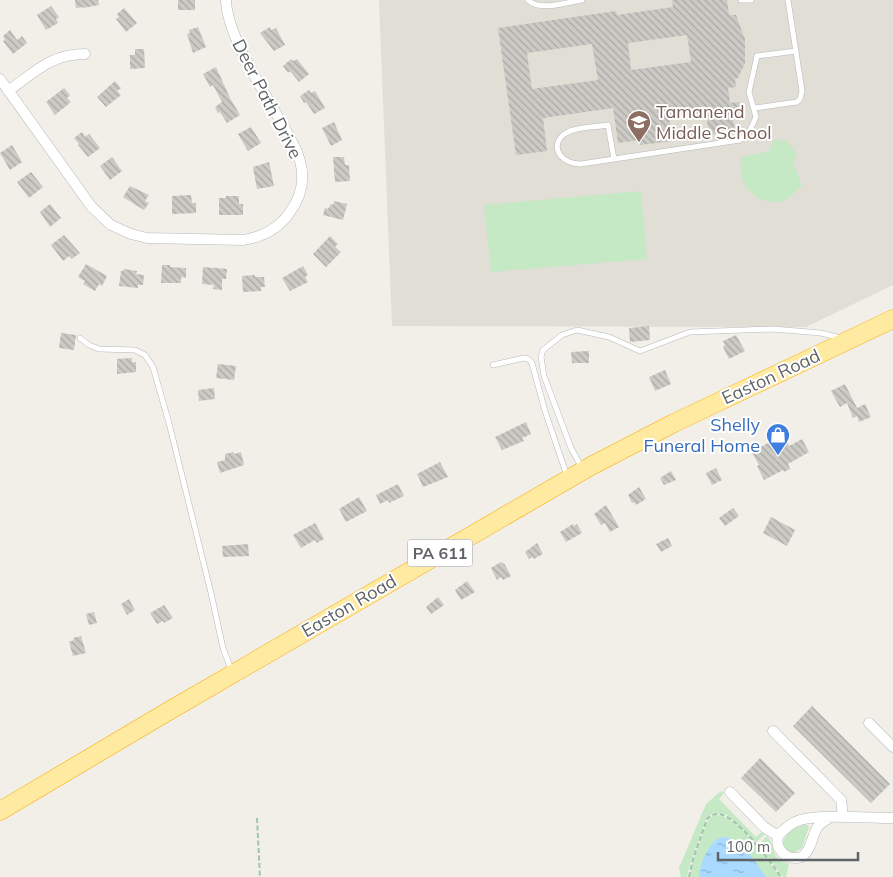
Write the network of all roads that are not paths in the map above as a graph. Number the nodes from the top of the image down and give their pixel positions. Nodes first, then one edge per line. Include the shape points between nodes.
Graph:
1 (226, 0) edge
2 (528, 0) edge
3 (582, 0) edge
4 (741, 0) edge
5 (751, 0) edge
6 (788, 0) edge
7 (796, 51) junction
8 (85, 54) dead end
9 (0, 79) edge
10 (8, 90) junction
11 (755, 108) junction
12 (614, 159) junction
13 (893, 319) edge
14 (80, 338) dead end
15 (849, 340) junction
16 (493, 365) dead end
17 (575, 475) junction
18 (232, 674) junction
19 (869, 723) dead end
20 (773, 731) dead end
21 (893, 747) edge
22 (730, 792) dead end
23 (0, 811) edge
24 (843, 817) junction
25 (829, 818) junction
26 (893, 818) edge
27 (778, 836) junction

1 - 10 street, Deer Path Drive via 238,44 300,160 302,179 295,206 268,233 256,238 147,238 121,230 91,206
2 - 3 lane via 544,6
4 - 5 lane
6 - 7 lane
7 - 11 lane via 757,56 749,92
7 - 11 lane via 802,91 800,99
8 - 10 street via 72,54 51,61
9 - 10 street, Deer Path Drive
11 - 12 lane via 756,117 749,132 740,140
12 - 12 lane via 571,164 562,159 558,143 569,131 608,125
13 - 15 highway, Easton Road / PA 611
14 - 18 lane via 99,349 135,350 145,355 153,366
15 - 17 highway, Easton Road / PA 611 via 674,423
15 - 17 lane via 820,333 733,329 690,332 640,351 609,337 577,330 562,335 542,350 541,357 544,376 571,448
16 - 17 lane via 524,358 532,363 545,411
17 - 18 highway, Easton Road / PA 611
18 - 23 highway, Easton Road / PA 611
19 - 21 street
20 - 24 street via 839,798
22 - 27 street via 764,827
24 - 25 street
24 - 26 street
25 - 27 street via 799,821
25 - 27 street via 817,827 806,852 800,857 784,854 777,844

